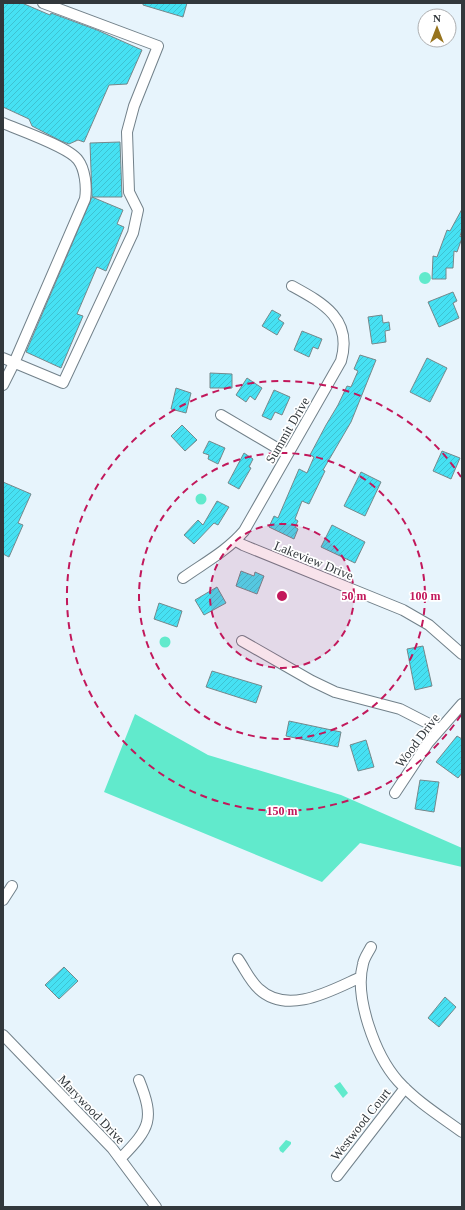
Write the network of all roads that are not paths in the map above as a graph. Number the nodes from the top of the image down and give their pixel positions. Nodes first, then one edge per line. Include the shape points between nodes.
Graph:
1 (43, 3) edge
2 (3, 123) edge
3 (292, 286) dead end
4 (3, 358) edge
5 (14, 363) junction
6 (3, 385) edge
7 (221, 415) dead end
8 (287, 454) junction
9 (236, 541) junction
10 (183, 578) dead end
11 (242, 641) dead end
12 (462, 654) edge
13 (462, 704) edge
14 (439, 730) junction
15 (395, 793) dead end
16 (12, 886) dead end
17 (3, 900) edge
18 (371, 947) dead end
19 (238, 959) dead end
20 (361, 977) junction
21 (3, 1035) edge
22 (138, 1080) dead end
23 (405, 1088) junction
24 (462, 1132) edge
25 (121, 1158) junction
26 (337, 1176) dead end
27 (156, 1207) edge

1 - 5 street via 158,46 134,106 128,132 129,192 138,210 133,233 63,383
2 - 5 street via 74,156 82,168 86,192
3 - 8 street, Summit Drive via 327,307 340,327 344,348 338,367
4 - 5 street
5 - 6 street
7 - 8 street
8 - 9 street, Summit Drive
9 - 10 street, Summit Drive
9 - 12 street, Lakeview Drive via 409,614 429,625
11 - 14 street via 335,692 400,709
13 - 14 street, Wood Drive
14 - 15 street, Wood Drive
16 - 17 street
18 - 20 street via 363,964
19 - 20 street via 259,989 280,1000 295,1001 312,997
20 - 23 street via 362,996 373,1037 391,1073
21 - 25 street, Marywood Drive
22 - 25 street via 146,1097 149,1114 146,1129
23 - 24 street
23 - 26 street, Westwood Court
25 - 27 street, Marywood Drive

